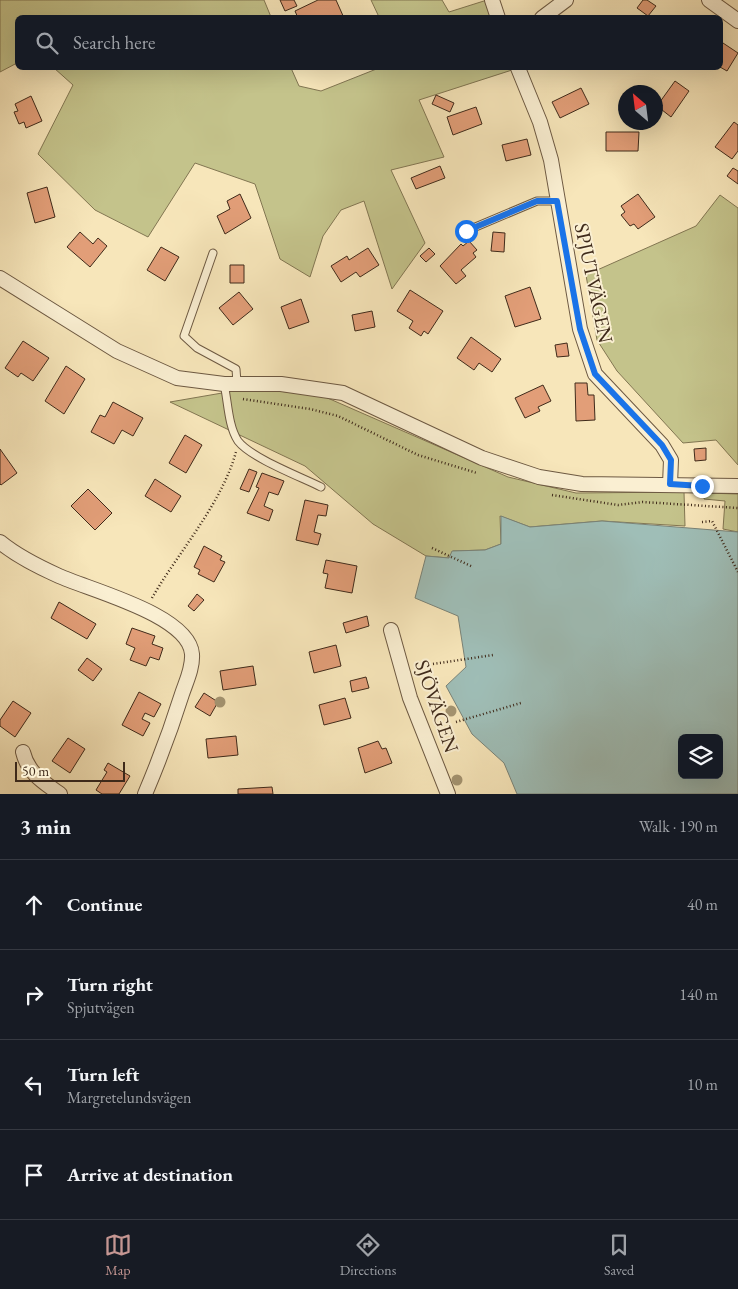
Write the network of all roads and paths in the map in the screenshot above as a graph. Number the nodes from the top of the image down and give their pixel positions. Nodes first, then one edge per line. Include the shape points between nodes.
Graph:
1 (492, 0) edge
2 (566, 0) edge
3 (709, 0) edge
4 (497, 15) edge
5 (546, 15) edge
6 (738, 21) edge
7 (519, 70) edge
8 (557, 201) junction
9 (466, 231) dead end
10 (213, 253) dead end
11 (0, 278) edge
12 (229, 388) junction
13 (239, 442) junction
14 (482, 474) dead end
15 (670, 484) junction
16 (738, 486) edge
17 (320, 487) dead end
18 (546, 493) dead end
19 (738, 508) edge
20 (702, 522) dead end
21 (0, 542) edge
22 (432, 548) dead end
23 (473, 567) dead end
24 (738, 572) edge
25 (144, 610) junction
26 (391, 630) dead end
27 (493, 655) dead end
28 (433, 664) dead end
29 (521, 703) dead end
30 (456, 722) dead end
31 (23, 752) dead end
32 (60, 794) edge
33 (145, 794) edge
34 (448, 794) edge

1 - 4 street
2 - 5 street
3 - 6 street
7 - 8 street, SPJUTVÄGEN via 542,129
8 - 9 lane via 537,201
8 - 15 street, SPJUTVÄGEN via 580,329 595,374 662,445 671,460
10 - 12 lane via 184,336 197,348 236,369
11 - 12 street via 117,351 149,367 177,378
12 - 13 lane via 231,420
12 - 14 path via 338,416 418,454
12 - 15 street via 281,384 344,393 482,458 539,477 582,484
13 - 17 lane via 262,458
13 - 25 path via 231,470 219,492
15 - 16 street
18 - 19 path via 618,505 643,502
20 - 24 path via 712,521
21 - 25 street via 59,576
22 - 23 path
25 - 33 street via 181,632 192,654 166,744
26 - 34 street, SJÖVÄGEN via 410,698
27 - 28 path
29 - 30 path
31 - 32 street via 32,771

